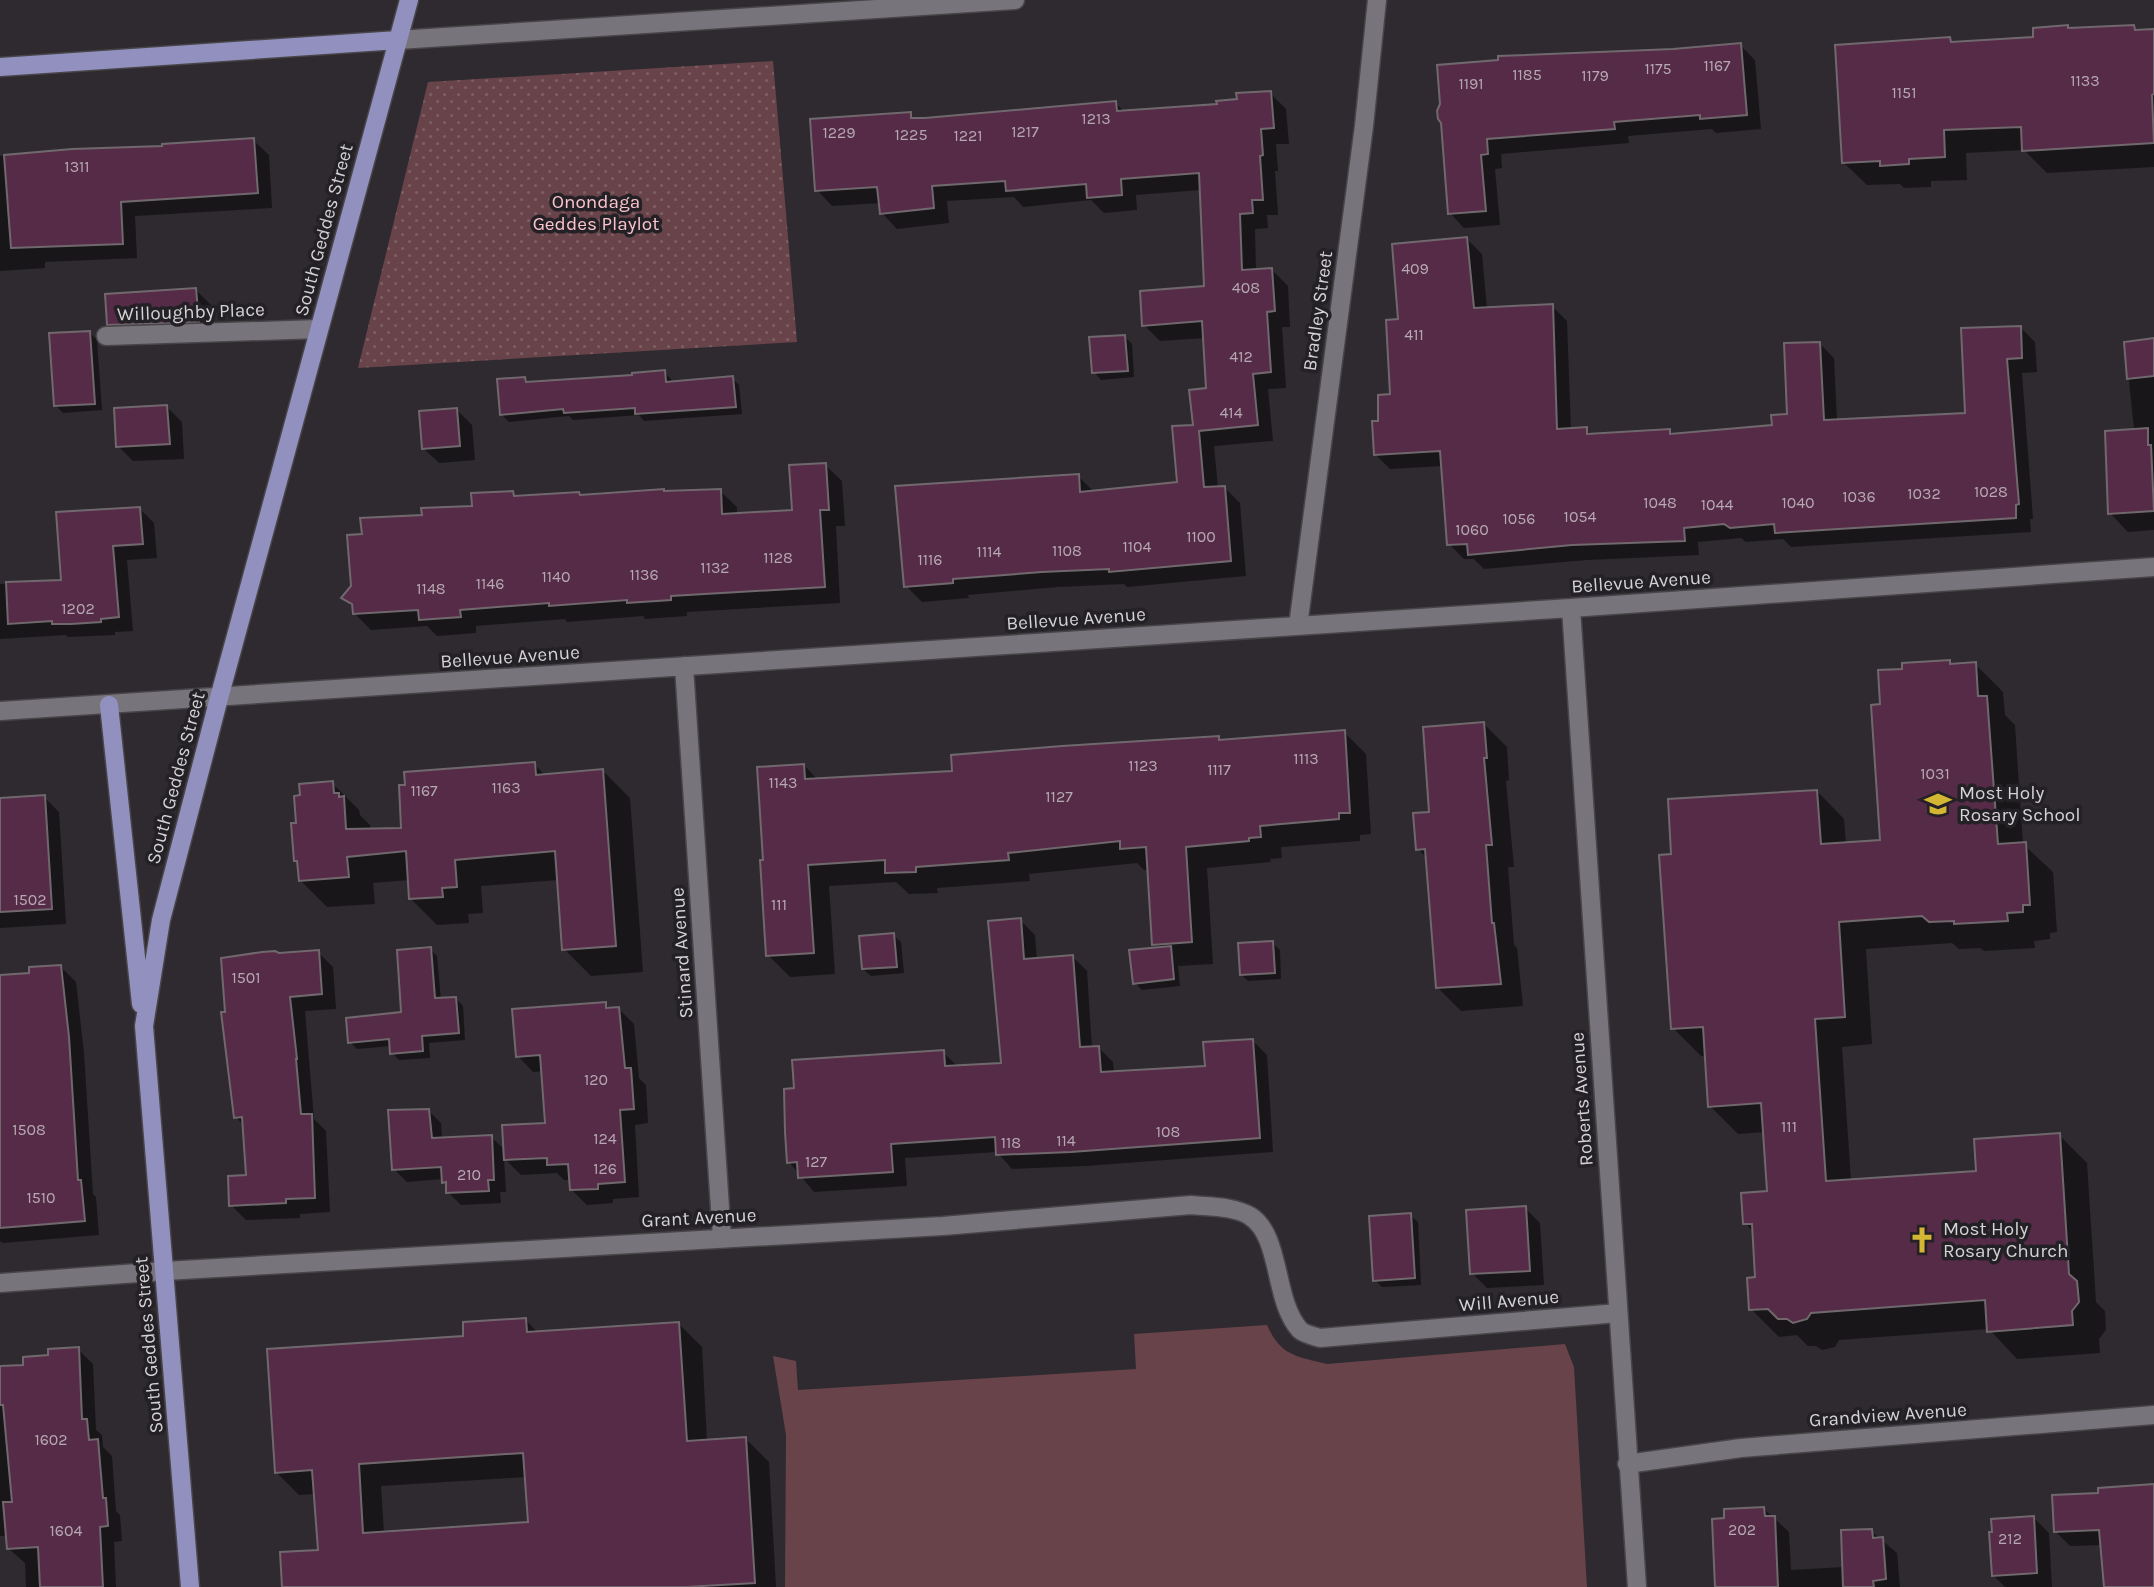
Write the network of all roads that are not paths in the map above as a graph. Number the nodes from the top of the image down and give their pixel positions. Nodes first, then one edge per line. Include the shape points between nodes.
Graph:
1 (409, 0) edge
2 (1015, 0) edge
3 (1377, 0) edge
4 (398, 40) junction
5 (0, 67) edge
6 (319, 329) junction
7 (106, 336) dead end
8 (2154, 567) edge
9 (1571, 608) junction
10 (1298, 626) junction
11 (684, 666) junction
12 (219, 698) junction
13 (109, 705) junction
14 (0, 711) edge
15 (144, 1026) junction
16 (722, 1238) junction
17 (165, 1271) junction
18 (0, 1283) edge
19 (1618, 1313) junction
20 (1320, 1338) joint
21 (2154, 1415) edge
22 (1627, 1464) junction
23 (190, 1587) edge
24 (1637, 1587) edge

1 - 4 main road, South Geddes Street
2 - 4 street
3 - 10 street, Bradley Street
4 - 5 main road
4 - 6 main road, South Geddes Street
6 - 7 street, Willoughby Place
6 - 12 main road, South Geddes Street
8 - 9 street, Bellevue Avenue
9 - 10 street, Bellevue Avenue
9 - 19 street, Roberts Avenue
10 - 11 street, Bellevue Avenue
11 - 12 street, Bellevue Avenue
11 - 16 street, Stinard Avenue
12 - 13 street, Bellevue Avenue
12 - 15 main road, South Geddes Street via 161,920
13 - 14 street, Bellevue Avenue
13 - 15 main road
15 - 17 main road, South Geddes Street
16 - 17 street, Grant Avenue
16 - 20 street, Grant Avenue via 1223,1207 1251,1217 1268,1239 1285,1304 1301,1331
17 - 18 street, Grant Avenue
17 - 23 main road, South Geddes Street
19 - 20 street, Will Avenue
19 - 22 street, Roberts Avenue
21 - 22 street, Grandview Avenue via 1741,1448
22 - 24 street, Roberts Avenue

